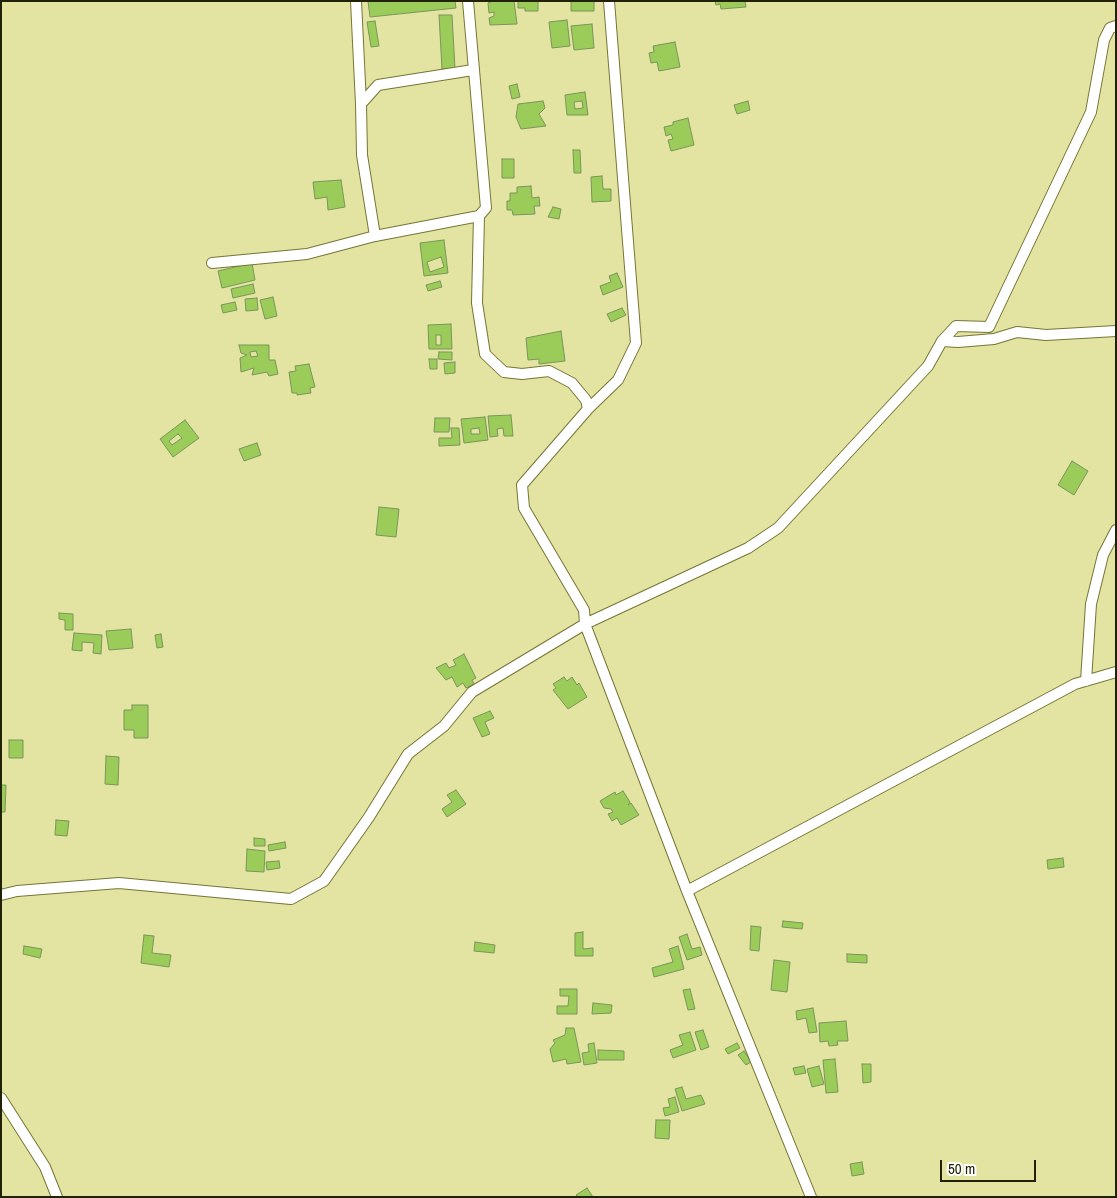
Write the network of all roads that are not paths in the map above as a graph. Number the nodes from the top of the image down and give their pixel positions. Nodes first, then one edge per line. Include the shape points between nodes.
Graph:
1 (356, 1) edge
2 (468, 1) edge
3 (609, 1) edge
4 (1116, 26) edge
5 (474, 70) junction
6 (361, 104) junction
7 (479, 216) junction
8 (375, 236) junction
9 (212, 262) dead end
10 (1116, 330) edge
11 (942, 341) junction
12 (588, 410) junction
13 (1116, 530) edge
14 (585, 624) junction
15 (1116, 672) edge
16 (1086, 681) junction
17 (687, 891) junction
18 (1, 895) edge
19 (1, 1098) edge
20 (57, 1197) edge
21 (811, 1197) edge

1 - 6 street
2 - 5 street
3 - 12 street via 636,343 618,380
4 - 11 street via 1110,28 1104,40 1091,112 989,327 956,326
5 - 6 street via 378,85
5 - 7 street via 486,208
6 - 8 street via 362,154
7 - 8 street
7 - 12 street via 476,303 485,354 504,372 549,371 572,383 586,400
8 - 9 street via 307,254
10 - 11 street via 1046,335 1017,332 994,339
11 - 14 street via 928,366 778,528 748,548
12 - 14 street via 522,485 524,508 584,610
13 - 16 street via 1103,555 1091,604
14 - 17 street
14 - 18 street via 472,692 444,726 408,754 370,817 324,881 291,899 119,883
15 - 16 street
16 - 17 street
17 - 21 street
19 - 20 street via 45,1167

